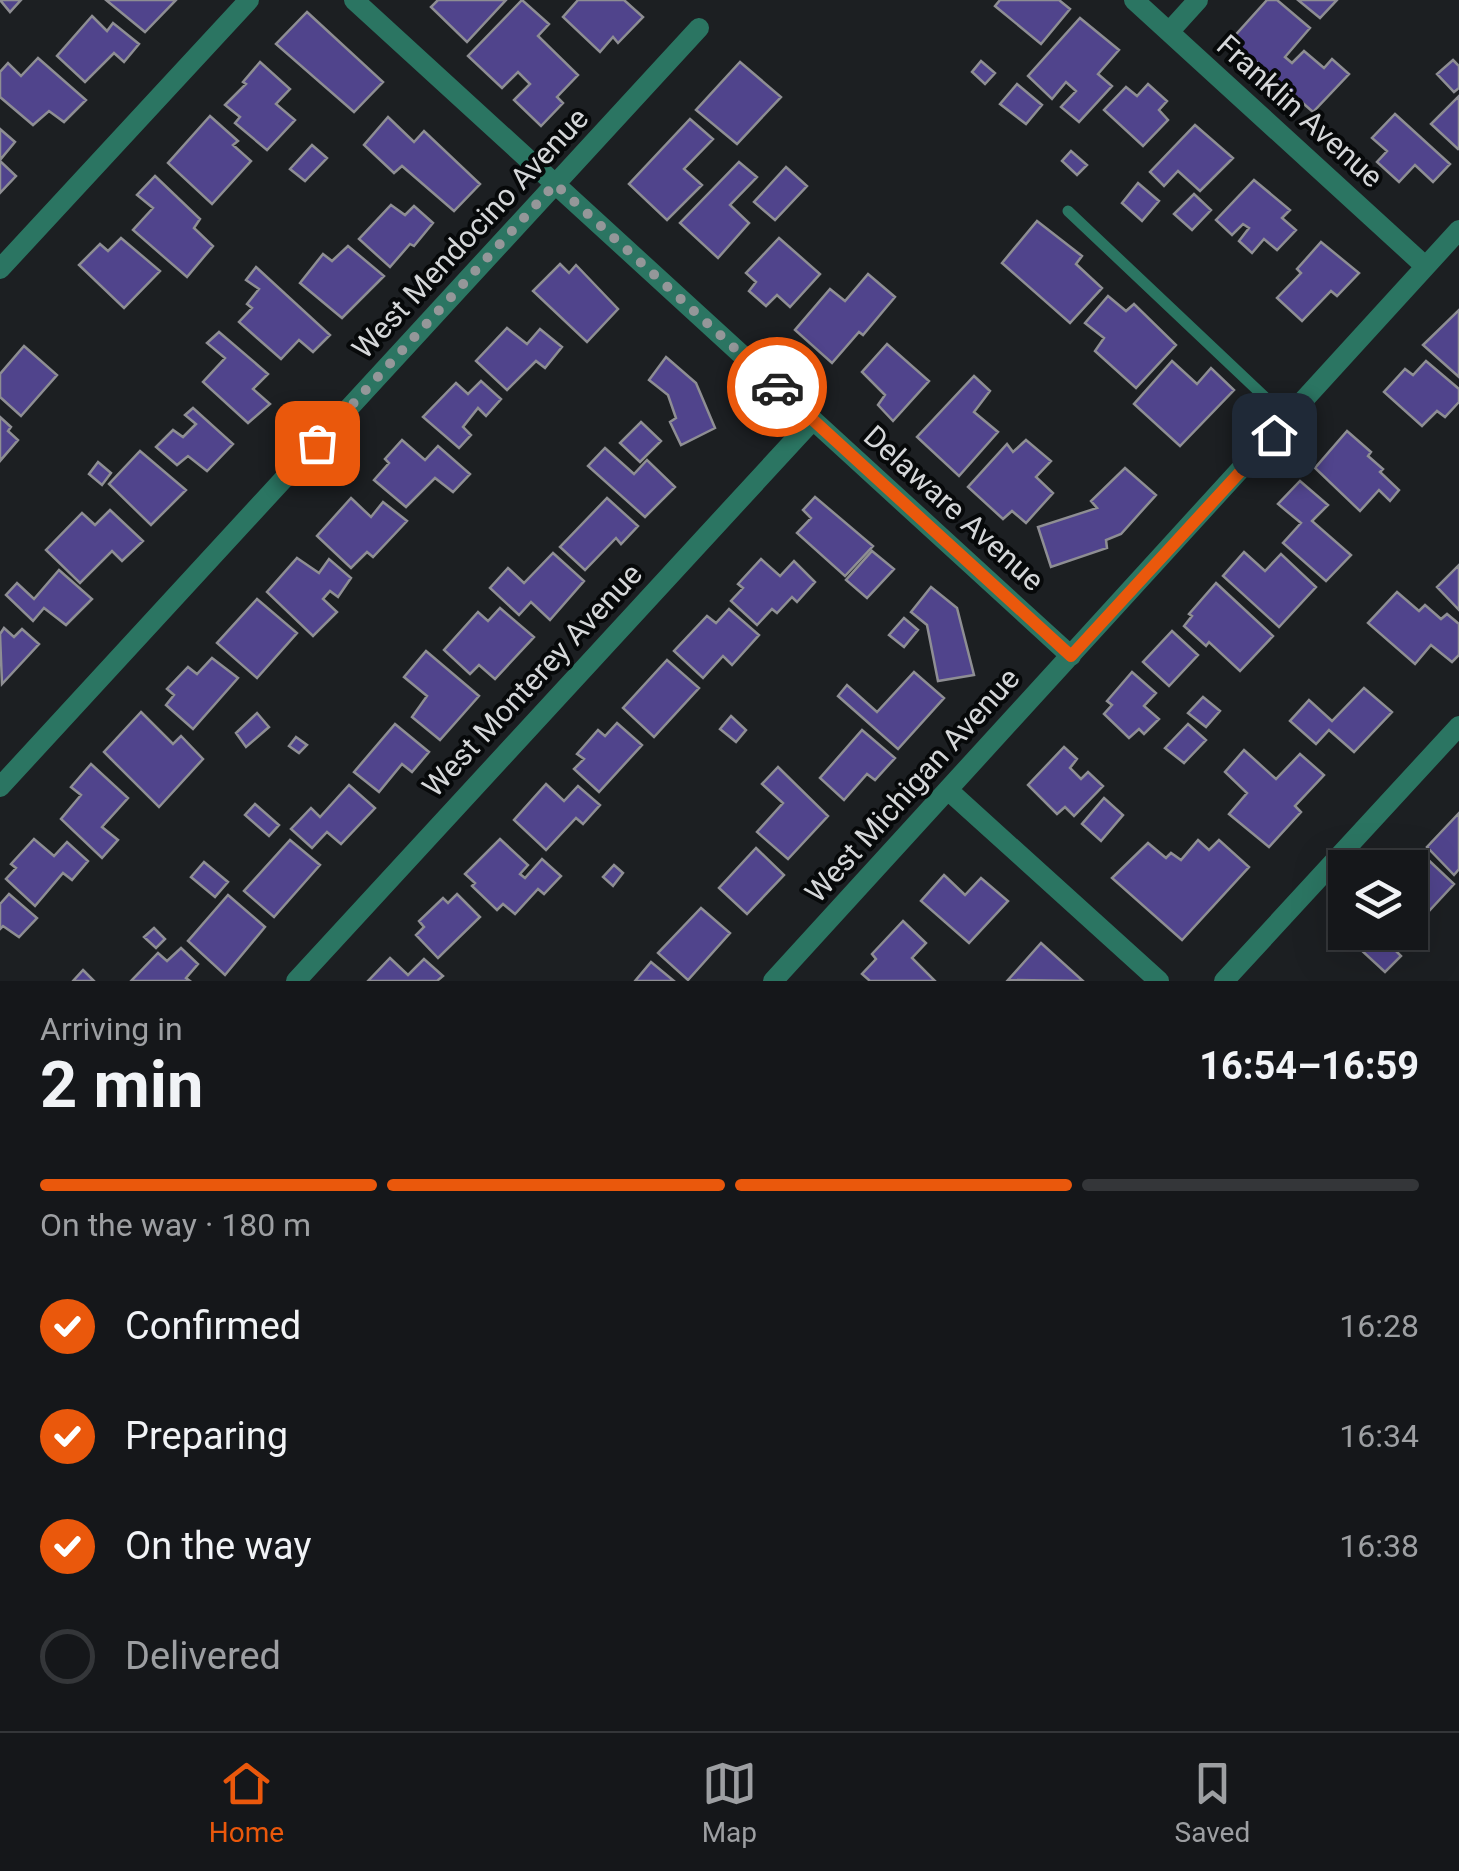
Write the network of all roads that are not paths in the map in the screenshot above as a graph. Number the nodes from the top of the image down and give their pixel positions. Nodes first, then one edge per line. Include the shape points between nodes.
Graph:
1 (249, 0) edge
2 (354, 0) edge
3 (1134, 0) edge
4 (1198, 0) edge
5 (699, 28) dead end
6 (1169, 32) junction
7 (555, 184) junction
8 (1068, 211) dead end
9 (1459, 230) edge
10 (1426, 266) junction
11 (0, 269) edge
12 (1288, 419) junction
13 (813, 420) junction
14 (1071, 656) junction
15 (1459, 726) edge
16 (0, 787) edge
17 (948, 790) junction
18 (296, 981) edge
19 (773, 981) edge
20 (1158, 981) edge
21 (1224, 981) edge

1 - 11 street
2 - 7 street, Delaware Avenue
3 - 6 street, Franklin Avenue
4 - 6 street
5 - 7 street, West Mendocino Avenue
6 - 10 street, Franklin Avenue
7 - 13 street, Delaware Avenue
7 - 16 street, West Mendocino Avenue
8 - 12 lane
9 - 10 street, West Michigan Avenue
10 - 12 street, West Michigan Avenue
12 - 14 street, West Michigan Avenue
13 - 14 street, Delaware Avenue
13 - 18 street, West Monterey Avenue
14 - 17 street, West Michigan Avenue
15 - 21 street
17 - 19 street, West Michigan Avenue
17 - 20 street

